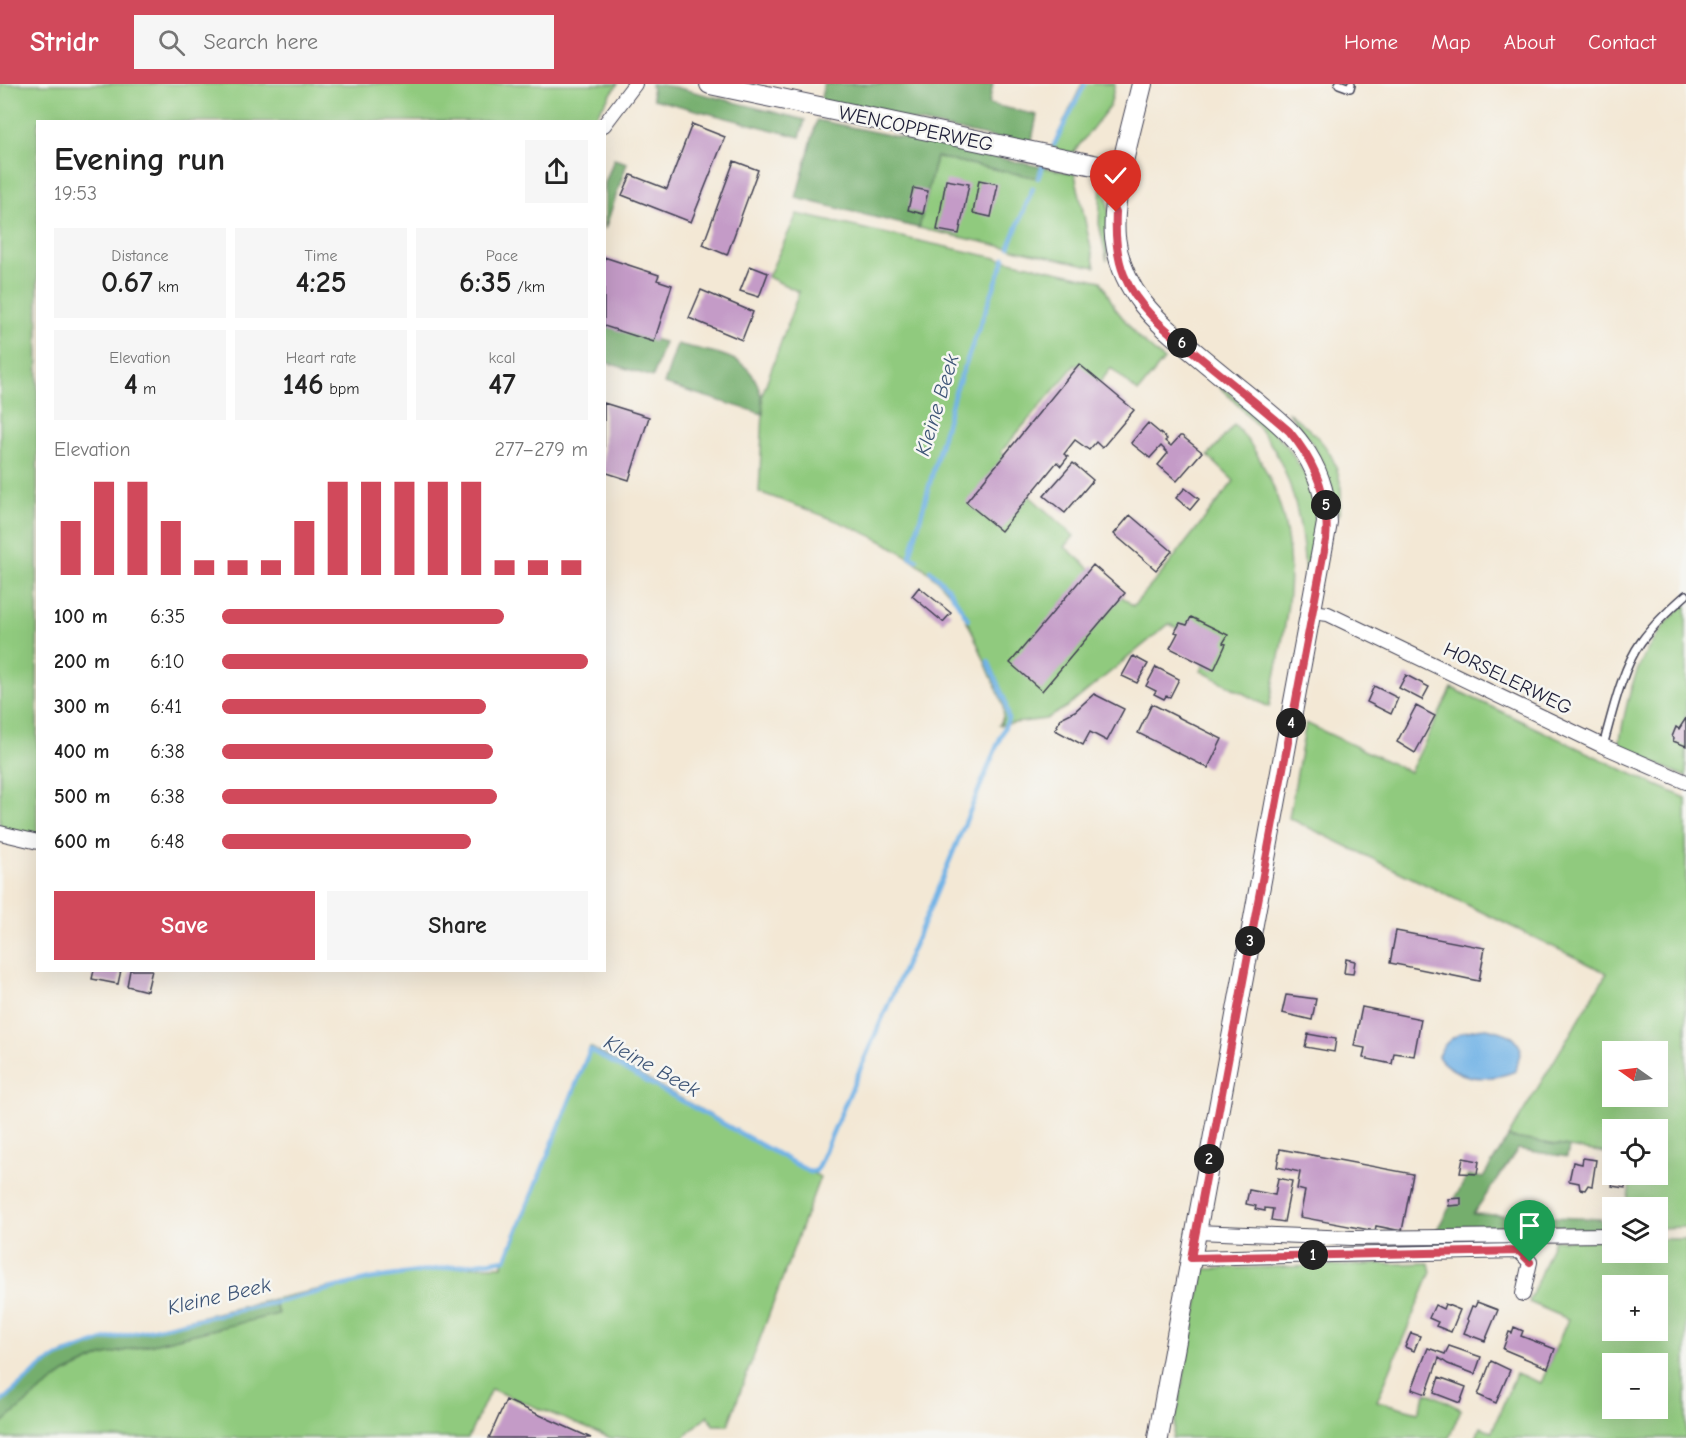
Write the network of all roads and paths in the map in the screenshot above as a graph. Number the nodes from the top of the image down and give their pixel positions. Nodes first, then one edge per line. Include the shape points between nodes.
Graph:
1 (635, 84) edge
2 (710, 84) edge
3 (1142, 84) edge
4 (1339, 84) edge
5 (1351, 84) edge
6 (606, 122) edge
7 (1122, 171) junction
8 (1686, 595) edge
9 (1312, 612) junction
10 (1603, 746) junction
11 (1686, 782) edge
12 (0, 833) edge
13 (36, 842) edge
14 (1196, 1232) junction
15 (1602, 1235) edge
16 (1191, 1258) junction
17 (1523, 1294) dead end
18 (1158, 1438) edge

1 - 6 street
2 - 7 main road, WENCOPPERWEG
3 - 7 main road
4 - 5 lane via 1350,88
7 - 9 main road via 1115,235 1124,276 1135,294 1166,330 1289,431 1302,446 1323,488 1328,523
8 - 10 lane via 1640,643 1620,685
9 - 10 street, HORSELERWEG via 1328,614
9 - 14 main road
10 - 11 street, HORSELERWEG
12 - 13 street
14 - 15 street via 1352,1238
14 - 16 main road
16 - 17 street via 1519,1251 1530,1262
16 - 18 main road

